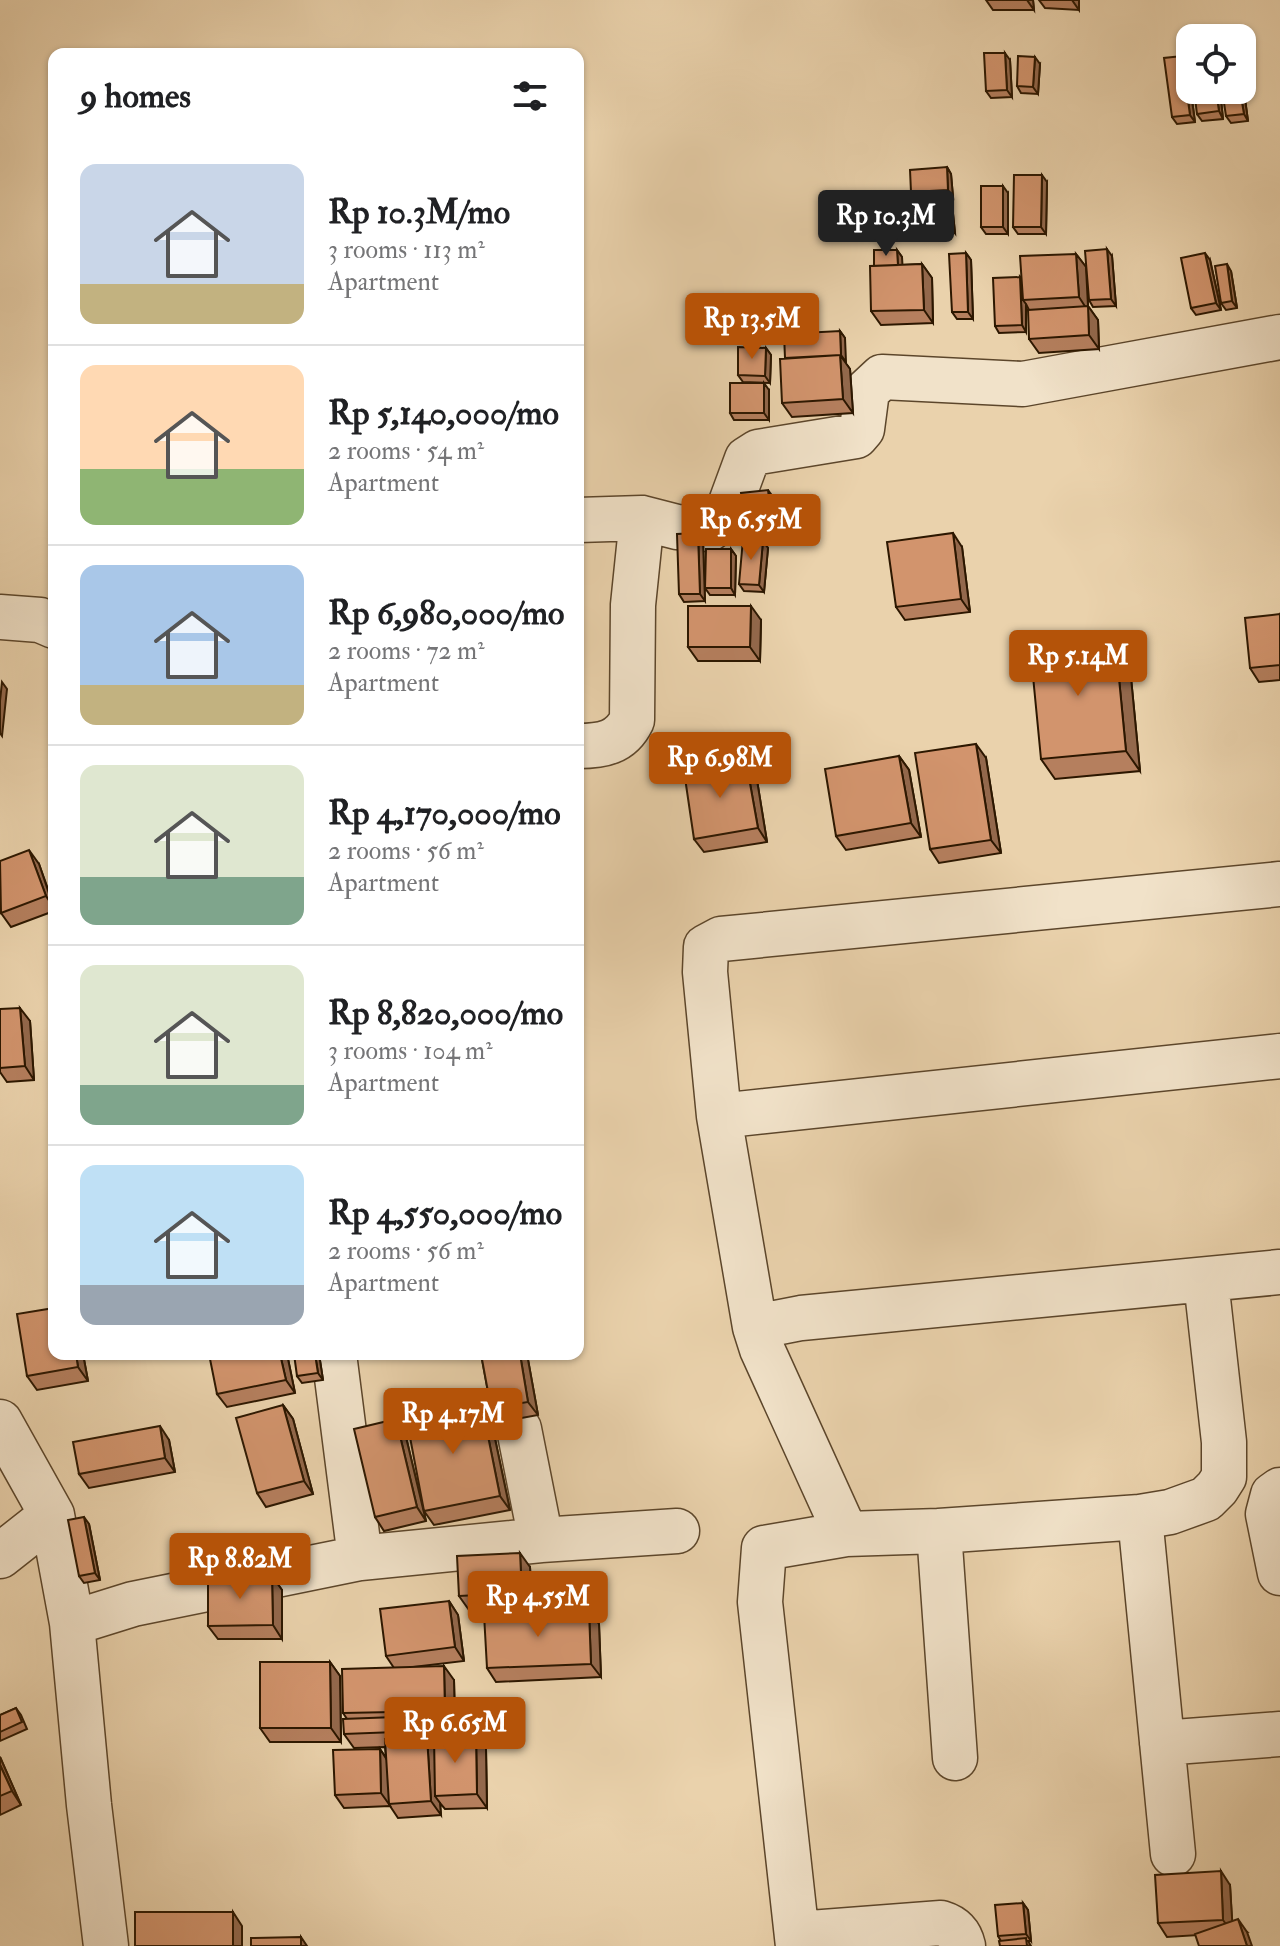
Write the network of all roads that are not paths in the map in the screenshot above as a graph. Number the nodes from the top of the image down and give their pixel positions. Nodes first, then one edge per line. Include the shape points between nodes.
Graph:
1 (1280, 337) edge
2 (642, 518) junction
3 (584, 520) edge
4 (0, 617) edge
5 (48, 623) edge
6 (584, 745) edge
7 (1280, 884) edge
8 (1280, 1056) edge
9 (719, 1116) junction
10 (1280, 1272) edge
11 (1206, 1281) junction
12 (755, 1327) junction
13 (335, 1360) edge
14 (0, 1422) edge
15 (519, 1429) dead end
16 (1280, 1490) edge
17 (52, 1515) junction
18 (1140, 1517) junction
19 (677, 1531) dead end
20 (939, 1531) junction
21 (846, 1534) junction
22 (541, 1540) junction
23 (0, 1556) edge
24 (360, 1558) junction
25 (1280, 1573) edge
26 (72, 1623) junction
27 (1280, 1734) edge
28 (1162, 1743) junction
29 (955, 1758) dead end
30 (1173, 1854) dead end
31 (797, 1940) edge
32 (106, 1946) edge
33 (963, 1946) edge

1 - 2 street via 1023,384 882,377 867,391 862,429 856,436 758,452 747,459 726,516 709,529
2 - 3 street
2 - 6 street via 633,605 632,720 614,742
4 - 5 street
7 - 9 street via 721,939 706,947 704,957
8 - 9 street
9 - 12 street
10 - 11 street
11 - 12 street
11 - 18 street via 1224,1477 1206,1499
12 - 21 street
13 - 24 street
14 - 17 street
15 - 22 street
16 - 25 street via 1273,1495 1268,1514
17 - 23 street
17 - 26 street
18 - 20 street
18 - 28 street
19 - 22 street
20 - 21 street
20 - 29 street
21 - 31 street via 764,1548 760,1602
22 - 24 street
24 - 26 street via 133,1604
26 - 32 street
27 - 28 street
28 - 30 street
31 - 33 street via 941,1923 959,1933

